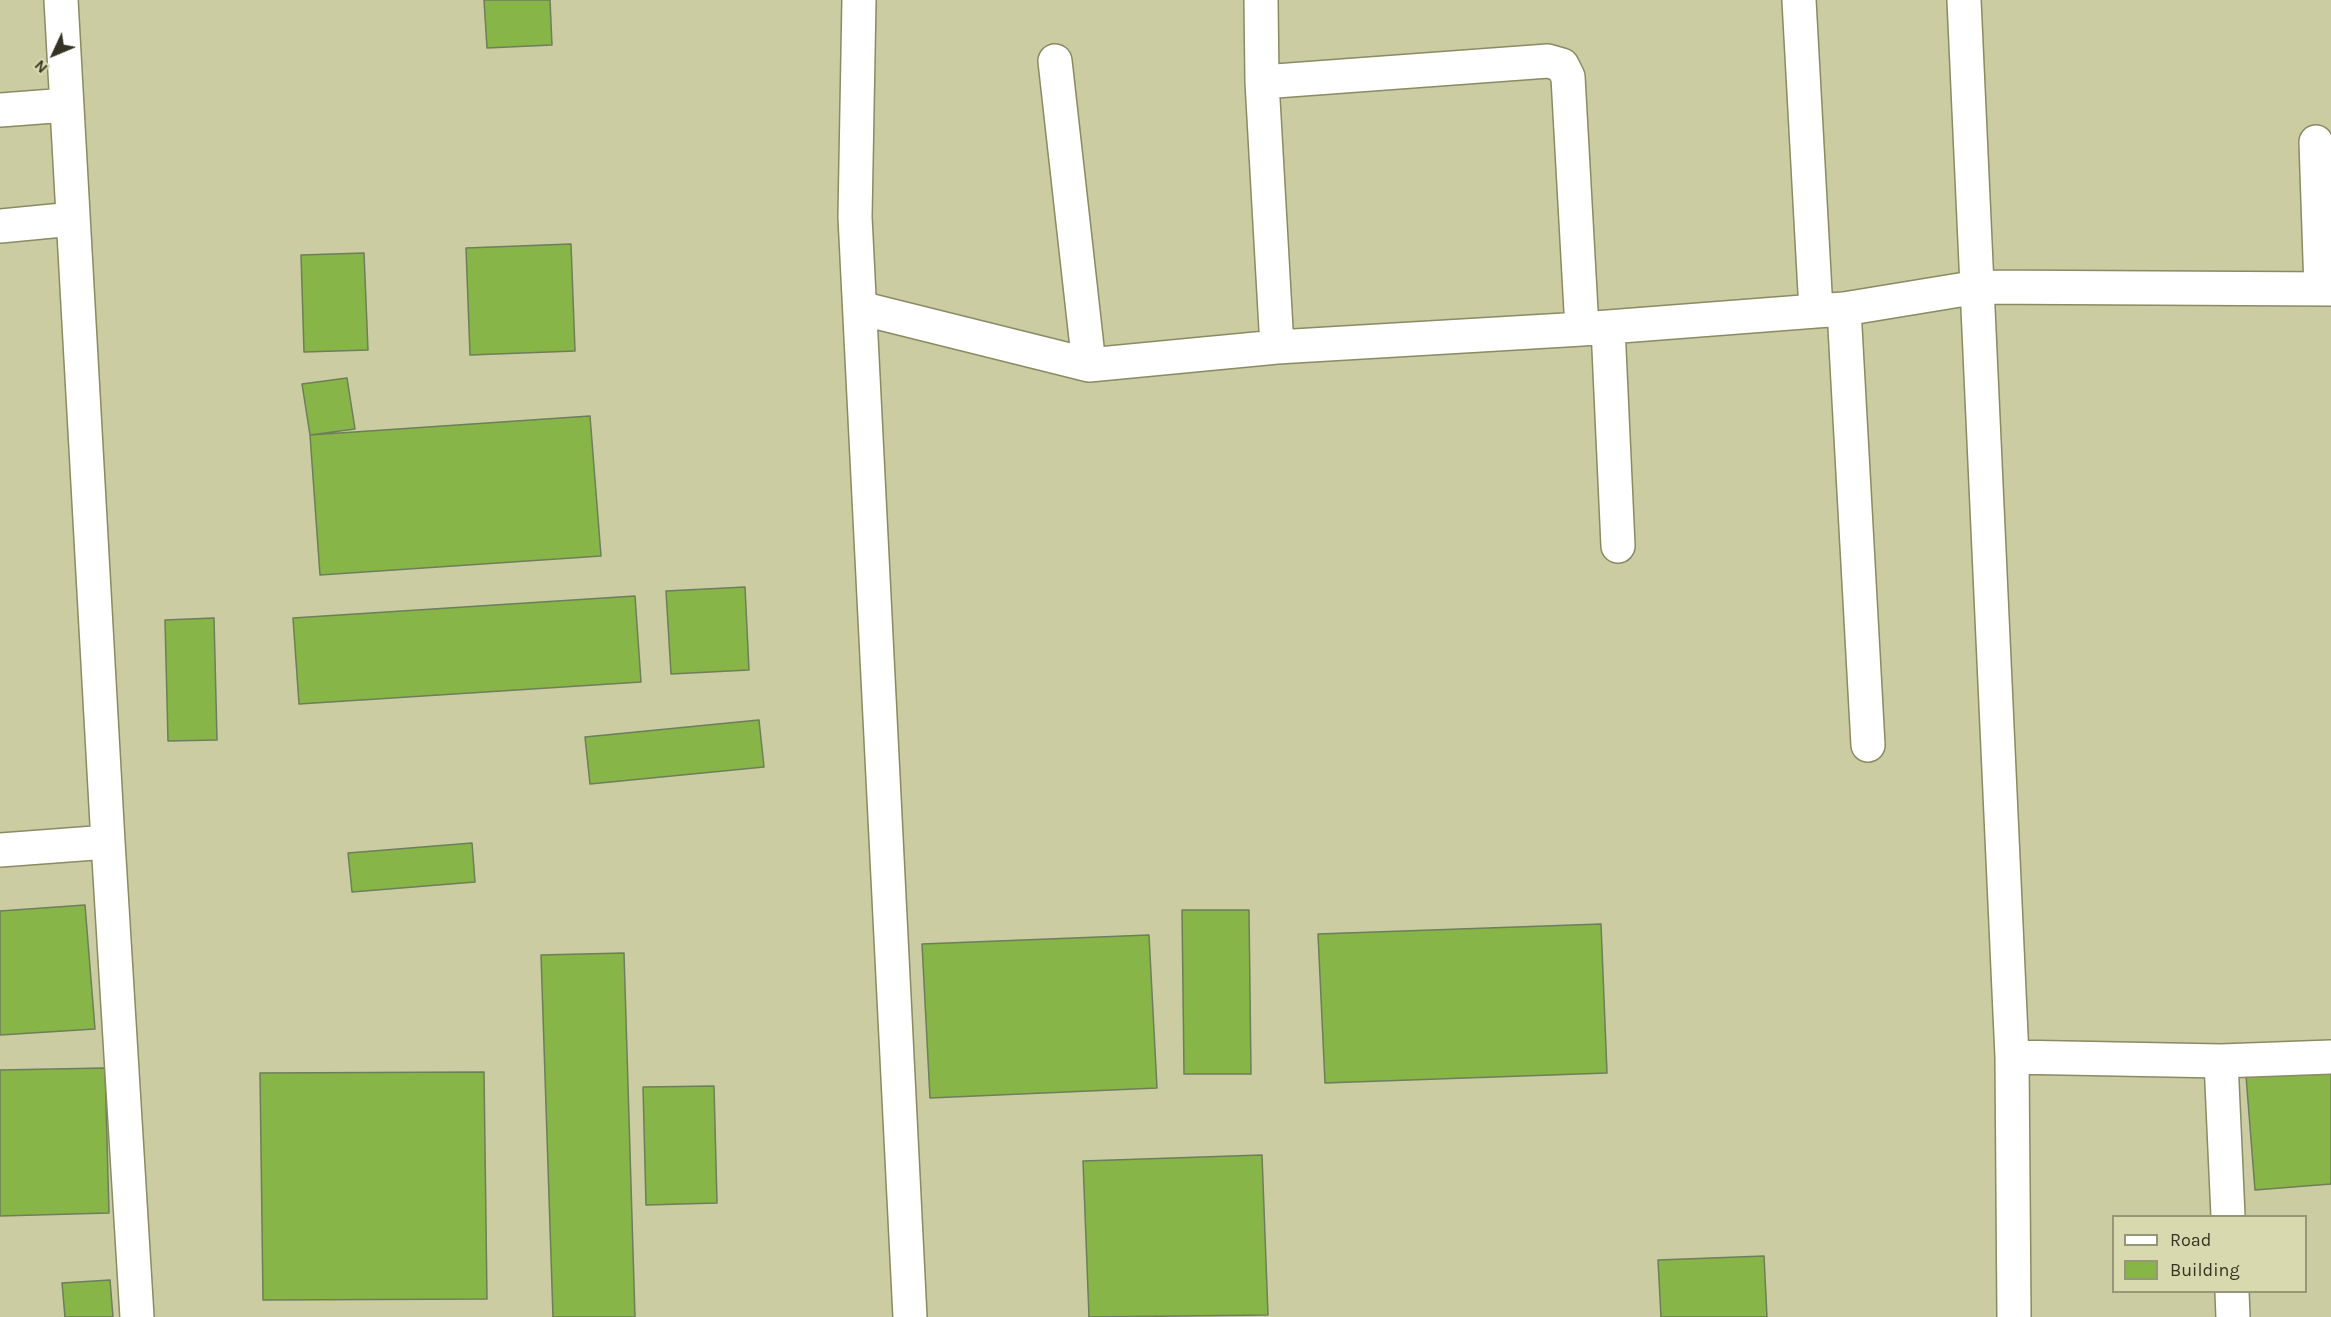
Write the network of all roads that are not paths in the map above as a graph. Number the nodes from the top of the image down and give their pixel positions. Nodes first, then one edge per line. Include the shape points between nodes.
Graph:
1 (61, 0) edge
2 (859, 0) edge
3 (1261, 0) edge
4 (1799, 0) edge
5 (1964, 0) edge
6 (1055, 61) dead end
7 (1262, 82) junction
8 (67, 105) junction
9 (0, 110) edge
10 (2316, 142) dead end
11 (73, 219) junction
12 (0, 226) edge
13 (1978, 287) junction
14 (2326, 289) edge
15 (860, 308) junction
16 (1830, 310) junction
17 (1595, 328) junction
18 (1277, 347) junction
19 (1089, 365) junction
20 (1618, 546) dead end
21 (1868, 745) dead end
22 (108, 842) junction
23 (0, 850) edge
24 (2012, 1057) junction
25 (2331, 1057) edge
26 (2221, 1061) junction
27 (2228, 1215) edge
28 (2232, 1293) edge
29 (137, 1317) edge
30 (910, 1317) edge
31 (2014, 1317) edge
32 (2233, 1317) edge

1 - 8 street
2 - 15 street via 855,217
3 - 7 street
4 - 16 street
5 - 13 street
6 - 19 street
7 - 17 street via 1548,61 1562,65 1568,77
7 - 18 street
8 - 9 street
8 - 11 street
10 - 14 street
11 - 12 street
11 - 22 street
13 - 14 street
13 - 16 street
13 - 24 street
15 - 19 street
15 - 30 street
16 - 17 street
16 - 21 street
17 - 18 street
17 - 20 street
18 - 19 street
22 - 23 street
22 - 29 street
24 - 26 street
24 - 31 street
25 - 26 street
26 - 27 street
28 - 32 street

